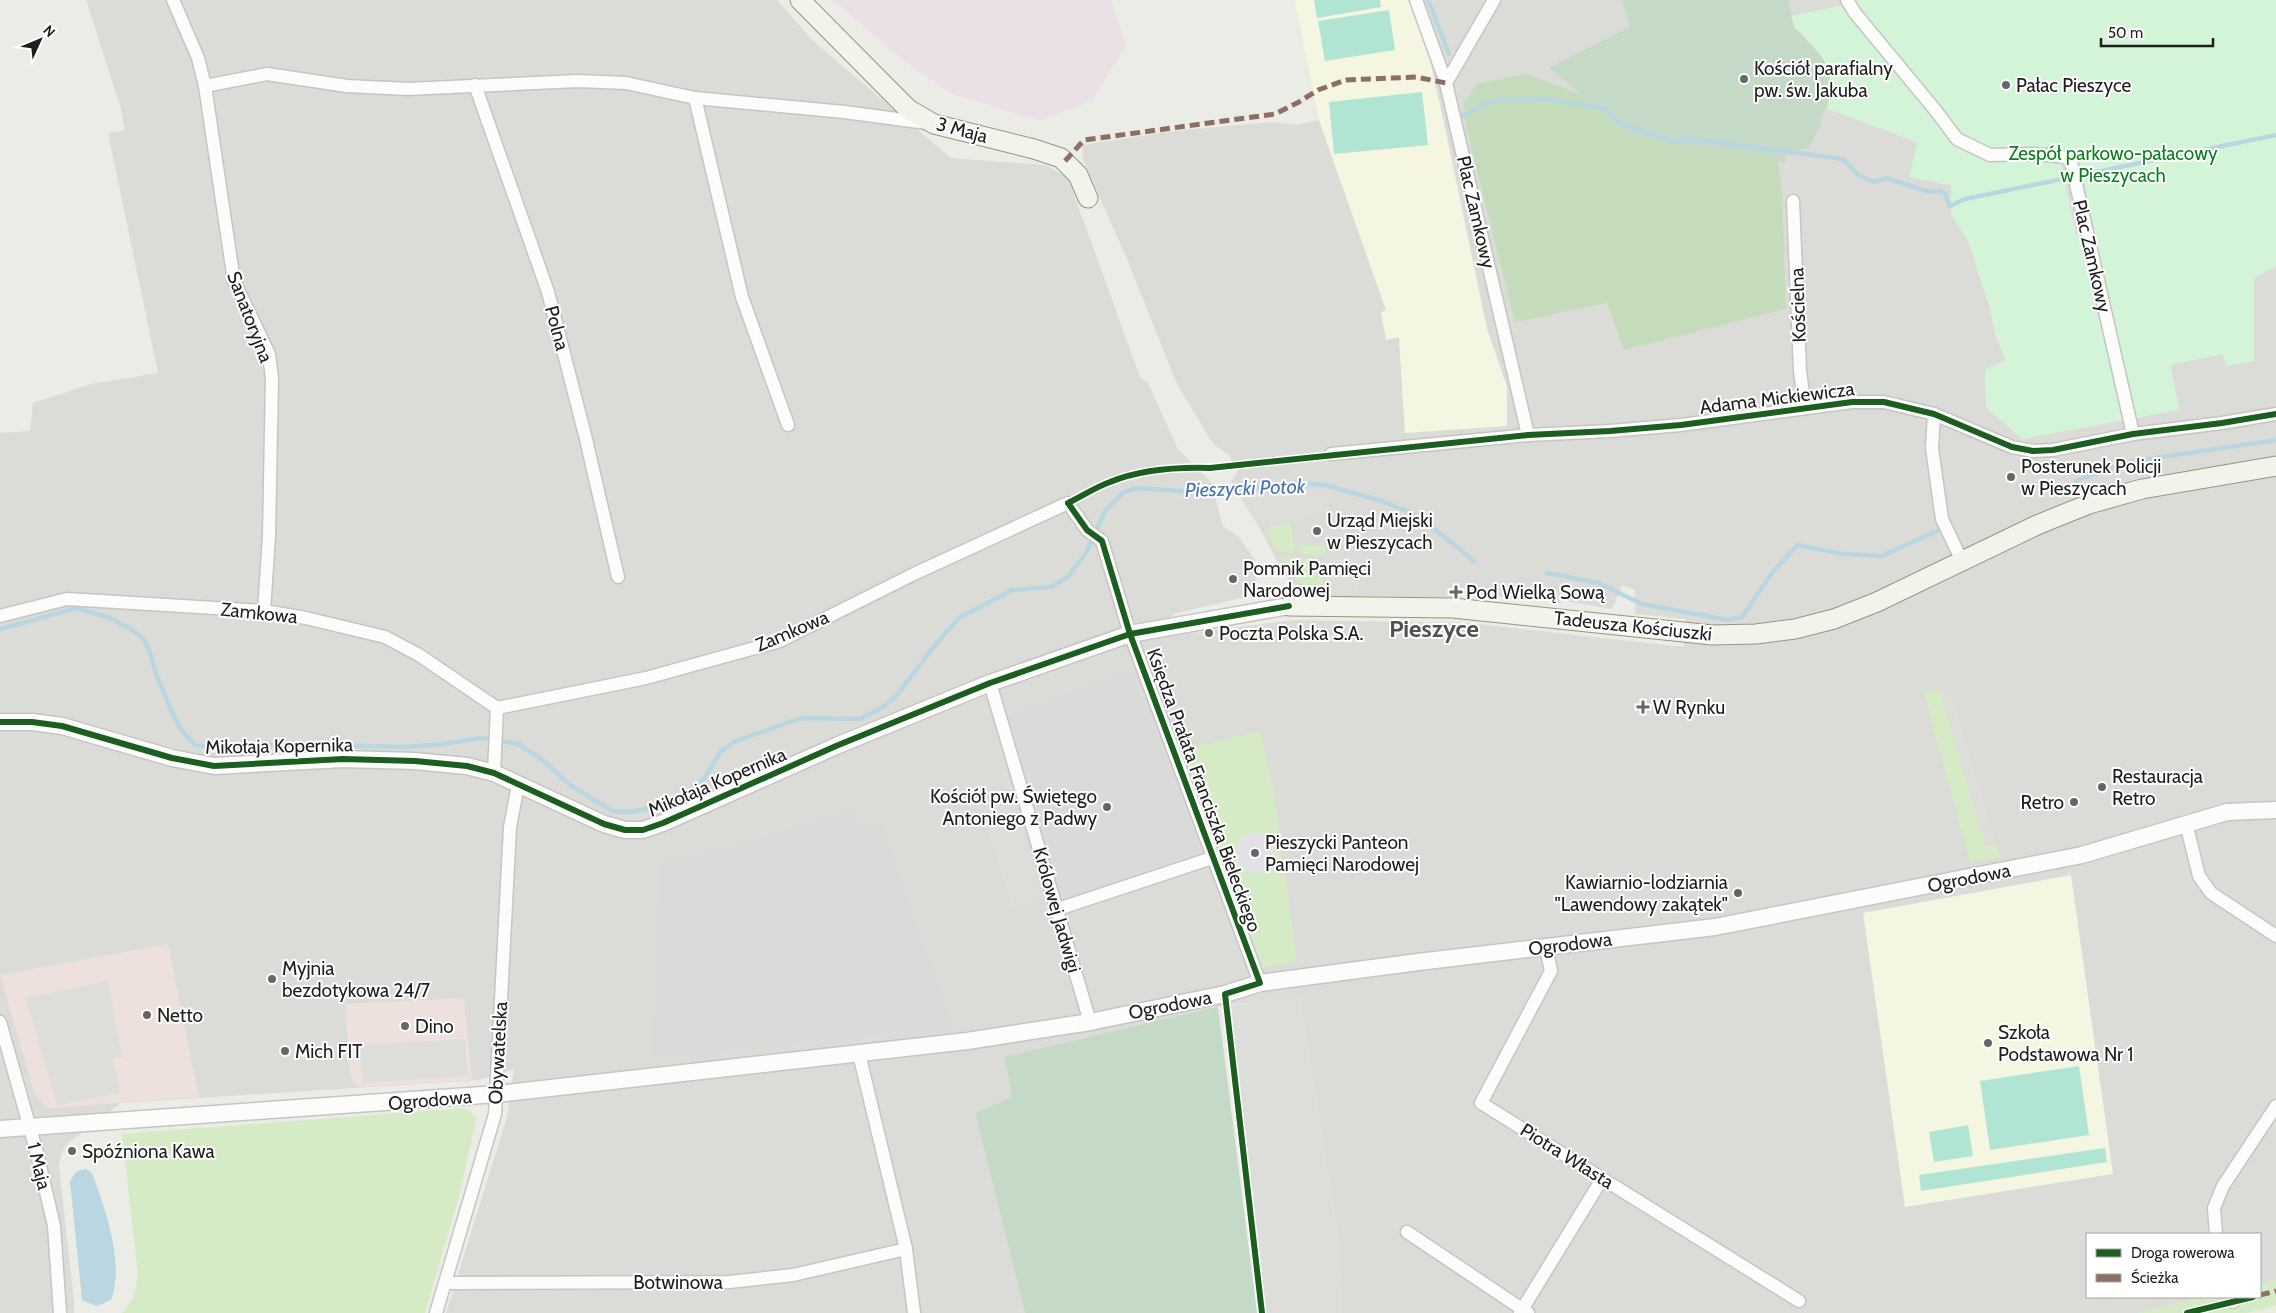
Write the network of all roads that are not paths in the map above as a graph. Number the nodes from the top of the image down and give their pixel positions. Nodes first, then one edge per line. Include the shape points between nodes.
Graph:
1 (173, 0) edge
2 (800, 0) edge
3 (1416, 0) edge
4 (1494, 0) edge
5 (1848, 0) edge
6 (1446, 83) junction
7 (475, 85) junction
8 (205, 86) junction
9 (695, 98) junction
10 (934, 124) junction
11 (1088, 198) dead end
12 (1793, 201) dead end
13 (1805, 408) junction
14 (1934, 414) junction
15 (2276, 414) edge
16 (788, 425) dead end
17 (2133, 434) junction
18 (1528, 435) junction
19 (1331, 454) dead end
20 (2276, 466) edge
21 (1068, 502) joint
22 (1962, 561) junction
23 (618, 577) dead end
24 (1289, 606) joint
25 (264, 611) junction
26 (0, 616) edge
27 (1130, 634) junction
28 (990, 683) junction
29 (497, 708) junction
30 (0, 722) edge
31 (494, 773) junction
32 (518, 785) junction
33 (2276, 810) edge
34 (2186, 823) junction
35 (1212, 858) junction
36 (1058, 910) junction
37 (2276, 936) edge
38 (1546, 948) junction
39 (1260, 983) junction
40 (0, 1022) edge
41 (1090, 1022) junction
42 (859, 1054) junction
43 (497, 1094) junction
44 (2276, 1106) edge
45 (29, 1126) junction
46 (0, 1129) edge
47 (1602, 1178) junction
48 (1407, 1232) dead end
49 (2216, 1233) edge
50 (906, 1249) junction
51 (446, 1283) junction
52 (1799, 1301) dead end
53 (1523, 1312) edge
54 (60, 1313) edge
55 (436, 1313) edge
56 (914, 1313) edge

1 - 8 street, Sanatoryjna via 198,58
2 - 10 main road, 3 Maja via 908,109
3 - 6 street, Plac Zamkowy
4 - 6 street
5 - 17 street, Plac Zamkowy via 1855,13 1957,139 1990,155 2030,154 2067,158 2071,162
6 - 18 street, Plac Zamkowy
7 - 8 street via 378,88 267,74
7 - 9 street via 578,81 626,84
7 - 23 street, Polna via 548,292
8 - 25 street, Sanatoryjna via 234,281 269,354 272,379
9 - 10 street
9 - 16 street via 742,297
10 - 11 main road, 3 Maja via 1034,148 1061,158 1078,175
12 - 13 street, Kościelna via 1800,371
13 - 14 street, Adama Mickiewicza via 1884,402
13 - 18 street, Adama Mickiewicza via 1672,426
14 - 17 street, Adama Mickiewicza via 2012,447 2033,451
14 - 22 street via 1932,448 1942,520
15 - 17 street, Adama Mickiewicza
18 - 19 street, Adama Mickiewicza
20 - 22 main road, Tadeusza Kościuszki via 2142,490 2089,504
21 - 27 street, Księdza Prałata Franciszka Bieleckiego via 1087,530 1102,540
21 - 29 street, Zamkowa via 780,641 646,678
22 - 24 main road, Tadeusza Kościuszki via 1834,619 1756,634 1712,635 1453,608
24 - 27 street, Mikołaja Kopernika
25 - 26 street, Zamkowa via 67,599
25 - 29 street, Zamkowa via 384,637 419,655
27 - 28 street, Mikołaja Kopernika
27 - 35 street, Księdza Prałata Franciszka Bieleckiego
28 - 32 street, Mikołaja Kopernika via 644,830 625,830 604,824
28 - 36 street, Królowej Jadwigi
29 - 31 street
30 - 31 street, Mikołaja Kopernika via 62,726 172,758 214,766 343,759 467,766
31 - 32 street, Mikołaja Kopernika
32 - 43 street, Obywatelska via 510,827
33 - 34 street, Ogrodowa via 2226,812
34 - 37 street via 2199,876 2211,893
34 - 38 street, Ogrodowa via 2082,855 1969,878 1715,927
35 - 36 street
35 - 39 street, Księdza Prałata Franciszka Bieleckiego
36 - 41 street, Królowej Jadwigi
38 - 39 street, Ogrodowa
38 - 47 street, Piotra Własta via 1551,971 1481,1103
39 - 41 street, Ogrodowa via 1225,994
40 - 45 street, 1 Maja
41 - 42 street, Ogrodowa
42 - 43 street, Ogrodowa
42 - 50 street
43 - 45 street, Ogrodowa
43 - 51 street, Obywatelska via 495,1114
44 - 49 street via 2223,1186 2214,1208
45 - 46 street, Ogrodowa
45 - 54 street, 1 Maja via 54,1226
47 - 52 street, Piotra Własta
47 - 53 street
48 - 53 street
50 - 51 street, Botwinowa via 794,1275 729,1282
50 - 56 street
51 - 55 street, Obywatelska

